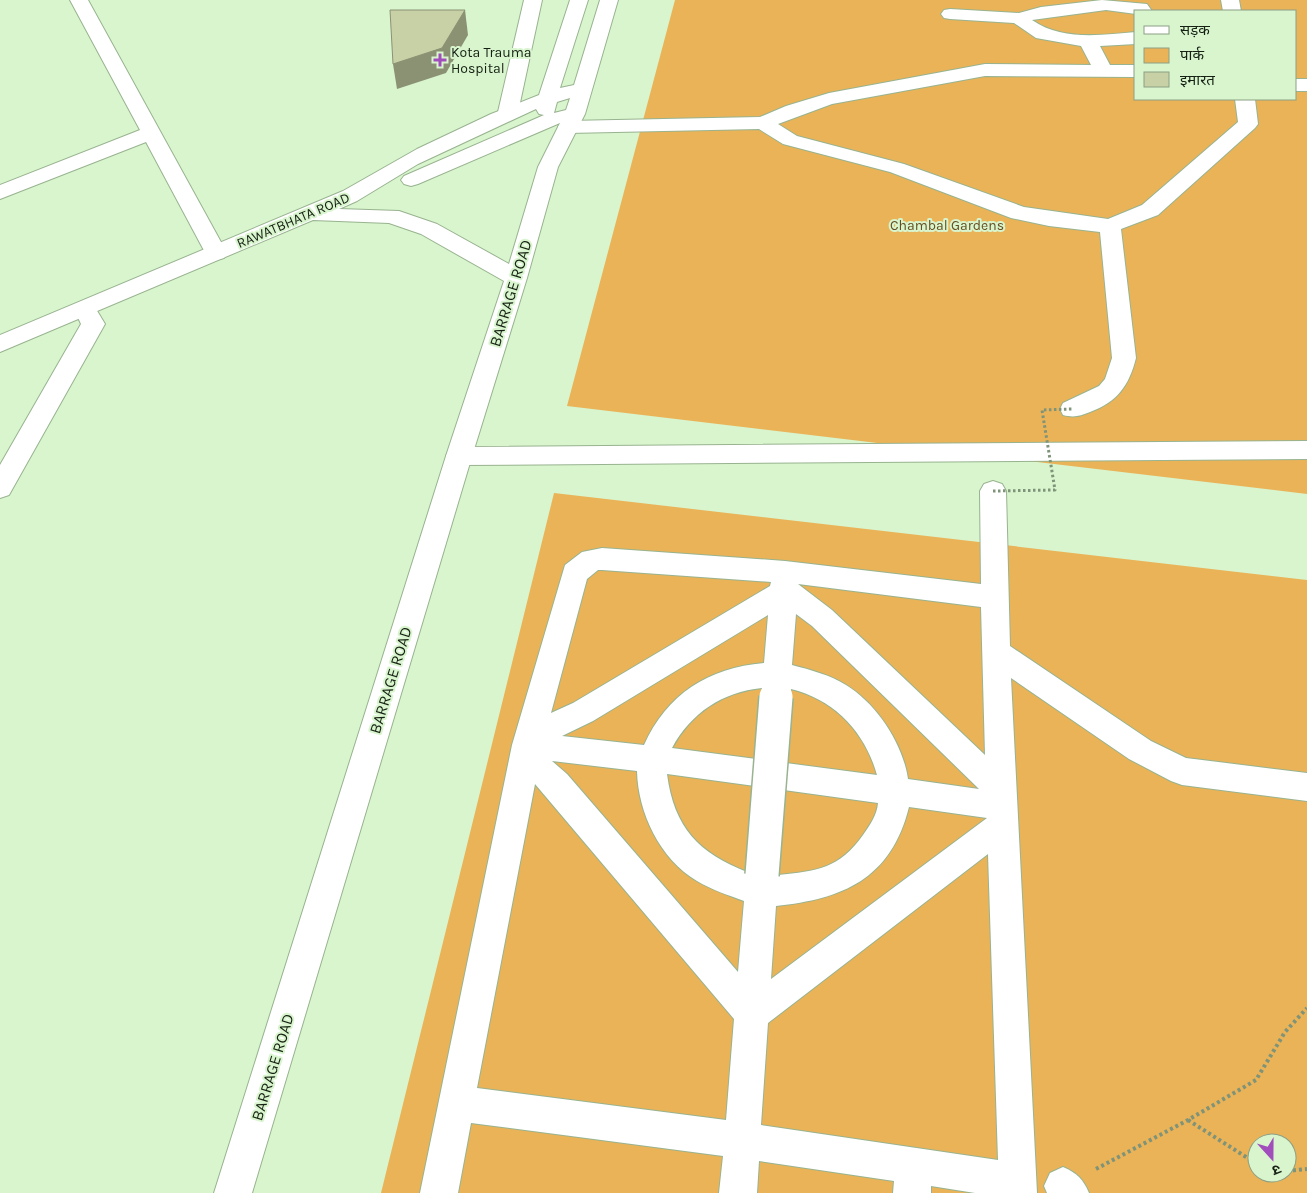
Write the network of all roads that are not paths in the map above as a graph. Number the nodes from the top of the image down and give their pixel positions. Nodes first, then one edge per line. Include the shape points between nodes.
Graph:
1 (79, 0) edge
2 (533, 0) edge
3 (579, 0) edge
4 (609, 0) edge
5 (1142, 10) edge
6 (950, 14) dead end
7 (1019, 18) junction
8 (1134, 38) edge
9 (1088, 41) junction
10 (1103, 71) junction
11 (1134, 71) edge
12 (581, 89) junction
13 (548, 97) junction
14 (1245, 100) edge
15 (508, 112) junction
16 (545, 121) junction
17 (572, 121) junction
18 (763, 123) junction
19 (151, 132) junction
20 (548, 167) junction
21 (0, 193) edge
22 (350, 196) junction
23 (299, 216) junction
24 (1110, 226) junction
25 (216, 253) junction
26 (516, 278) junction
27 (85, 309) junction
28 (0, 344) edge
29 (1072, 409) road end
30 (1307, 450) edge
31 (459, 456) junction
32 (0, 488) edge
33 (993, 491) road end
34 (784, 582) junction
35 (994, 597) junction
36 (996, 652) junction
37 (777, 686) junction
38 (527, 746) junction
39 (652, 759) junction
40 (1307, 786) edge
41 (894, 792) junction
42 (1002, 807) junction
43 (762, 883) junction
44 (752, 1014) junction
45 (455, 1103) junction
46 (742, 1140) junction
47 (913, 1180) edge
48 (1018, 1187) edge
49 (233, 1193) edge
50 (439, 1193) edge
51 (738, 1193) edge

1 - 19 main road
2 - 15 main road
3 - 13 main road, BARRAGE ROAD
4 - 12 main road, BARRAGE ROAD
5 - 7 main road via 1106,5 1041,12
6 - 7 main road
7 - 9 main road via 1032,31 1056,38
8 - 9 main road
9 - 10 main road
10 - 11 main road
10 - 18 main road via 985,70 829,99
12 - 13 main road, RAWATBHATA ROAD
12 - 17 main road, BARRAGE ROAD
13 - 15 main road, RAWATBHATA ROAD
13 - 16 main road, BARRAGE ROAD
14 - 24 main road via 1248,124 1150,210
15 - 22 main road, RAWATBHATA ROAD via 381,175
16 - 17 main road
16 - 20 main road, BARRAGE ROAD
16 - 22 main road via 395,187
17 - 18 main road
17 - 20 main road, BARRAGE ROAD
18 - 24 main road via 790,140 897,168 1019,213
19 - 21 main road
19 - 25 main road
20 - 26 main road, BARRAGE ROAD
22 - 23 main road, RAWATBHATA ROAD
23 - 25 main road, RAWATBHATA ROAD
23 - 26 main road via 391,216 429,229
24 - 29 main road via 1124,358 1120,378 1107,394
25 - 27 main road, RAWATBHATA ROAD
26 - 31 main road, BARRAGE ROAD
27 - 28 main road, RAWATBHATA ROAD
27 - 32 main road via 93,324
30 - 31 main road
31 - 49 main road, BARRAGE ROAD
33 - 35 main road
34 - 35 main road
34 - 37 main road
34 - 38 main road
34 - 38 main road via 592,560 575,574
34 - 42 main road
35 - 36 main road
36 - 40 main road via 1162,763 1182,771
36 - 42 main road
37 - 39 main road via 752,675 697,697 679,712 663,734
37 - 41 main road via 814,683 837,694 856,709 874,730 886,753
37 - 43 main road, bridge
38 - 39 main road
38 - 44 main road
38 - 45 main road
39 - 41 main road
39 - 43 main road via 653,785 659,810 674,840 696,864 717,877
41 - 42 main road
41 - 43 main road via 890,818 876,843 863,861 845,875 804,889
42 - 44 main road
42 - 48 main road
43 - 44 main road
44 - 46 main road
45 - 46 main road
45 - 50 main road
46 - 47 main road
46 - 51 main road
47 - 48 main road

